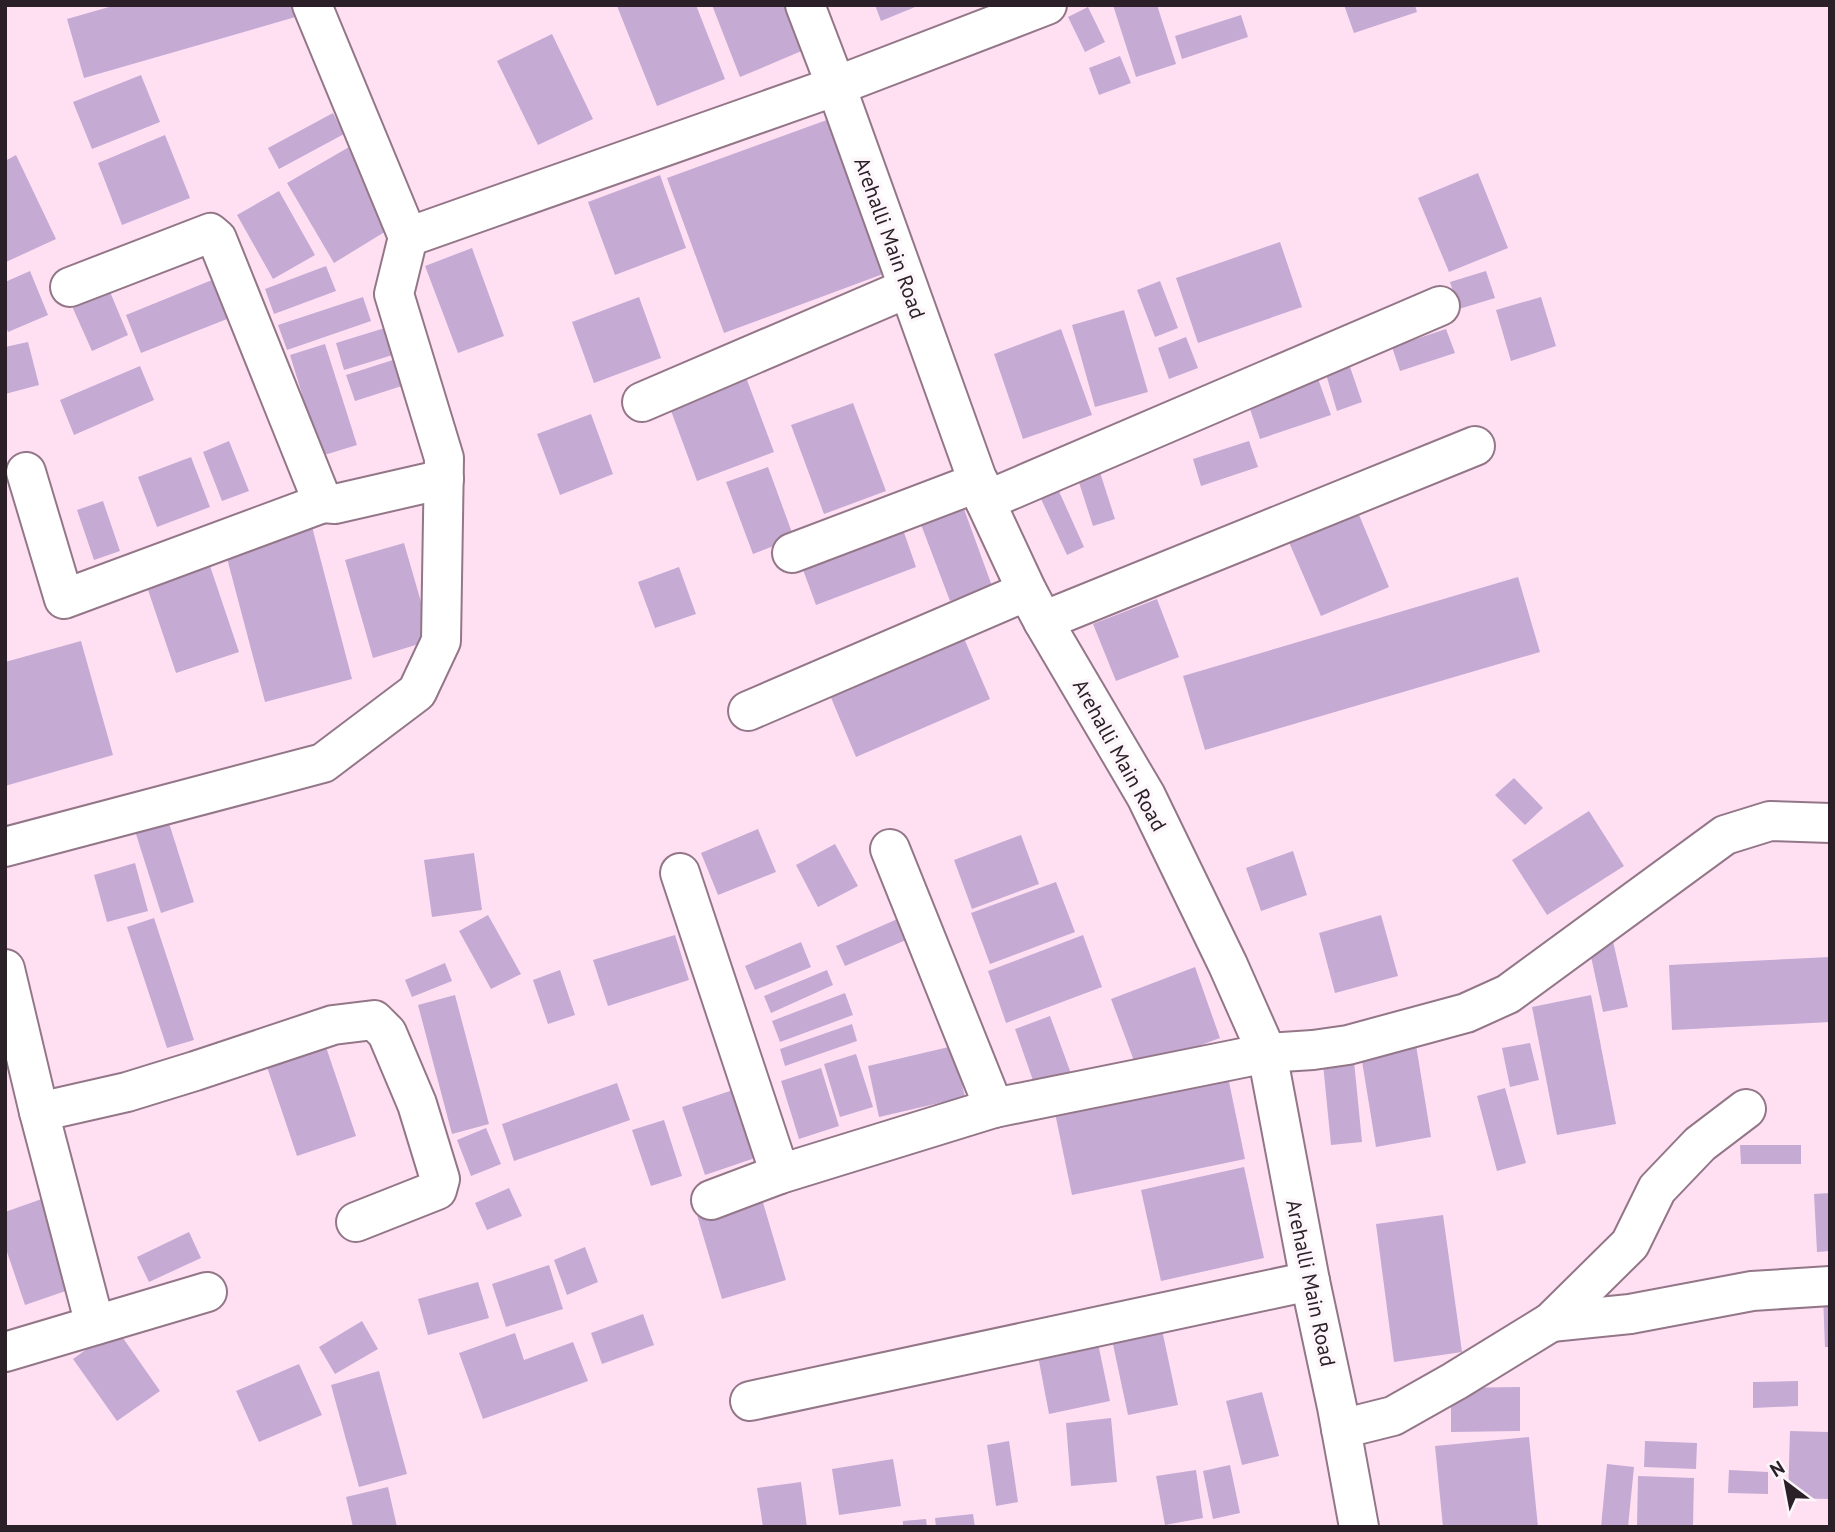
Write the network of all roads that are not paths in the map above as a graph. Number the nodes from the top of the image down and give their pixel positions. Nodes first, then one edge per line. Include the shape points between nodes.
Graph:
1 (312, 5) edge
2 (805, 5) edge
3 (1047, 5) edge
4 (836, 86) junction
5 (408, 237) junction
6 (70, 287) dead end
7 (908, 288) junction
8 (1440, 306) dead end
9 (642, 402) dead end
10 (1475, 446) dead end
11 (26, 472) dead end
12 (444, 479) junction
13 (982, 491) junction
14 (323, 503) junction
15 (792, 553) dead end
16 (1035, 606) junction
17 (748, 711) dead end
18 (1830, 823) edge
19 (5, 847) edge
20 (890, 849) dead end
21 (680, 873) dead end
22 (5, 969) edge
23 (1267, 1053) junction
24 (994, 1108) junction
25 (1746, 1109) dead end
26 (39, 1112) junction
27 (780, 1174) junction
28 (711, 1200) dead end
29 (356, 1222) dead end
30 (1310, 1281) junction
31 (1830, 1286) edge
32 (207, 1292) dead end
33 (1551, 1322) junction
34 (95, 1325) junction
35 (5, 1352) edge
36 (750, 1401) dead end
37 (1341, 1429) junction
38 (1359, 1527) edge

1 - 5 street
2 - 4 street, Arehalli Main Road
3 - 4 street
4 - 5 street
4 - 7 street, Arehalli Main Road
5 - 12 street via 394,294 444,458
6 - 14 street via 204,234 218,239
7 - 9 street
7 - 13 street, Arehalli Main Road
8 - 13 street
10 - 16 street
11 - 14 street via 64,599
12 - 14 street
12 - 19 street via 441,640 417,692 323,763
13 - 15 street
13 - 16 street, Arehalli Main Road
16 - 17 street
16 - 23 street, Arehalli Main Road via 1146,796
18 - 23 street via 1770,821 1725,835 1508,994 1465,1013 1348,1045
20 - 24 street
21 - 27 street
22 - 26 street
23 - 24 street
23 - 30 street, Arehalli Main Road
24 - 27 street
25 - 33 street via 1700,1144 1657,1189 1630,1244
26 - 29 street via 127,1092 333,1025 374,1020 387,1033 418,1104 440,1179 437,1190
26 - 34 street
27 - 28 street
30 - 36 street
30 - 37 street, Arehalli Main Road
31 - 33 street via 1752,1291 1630,1314
32 - 34 street
33 - 37 street via 1393,1416
34 - 35 street
37 - 38 street, Arehalli Main Road

